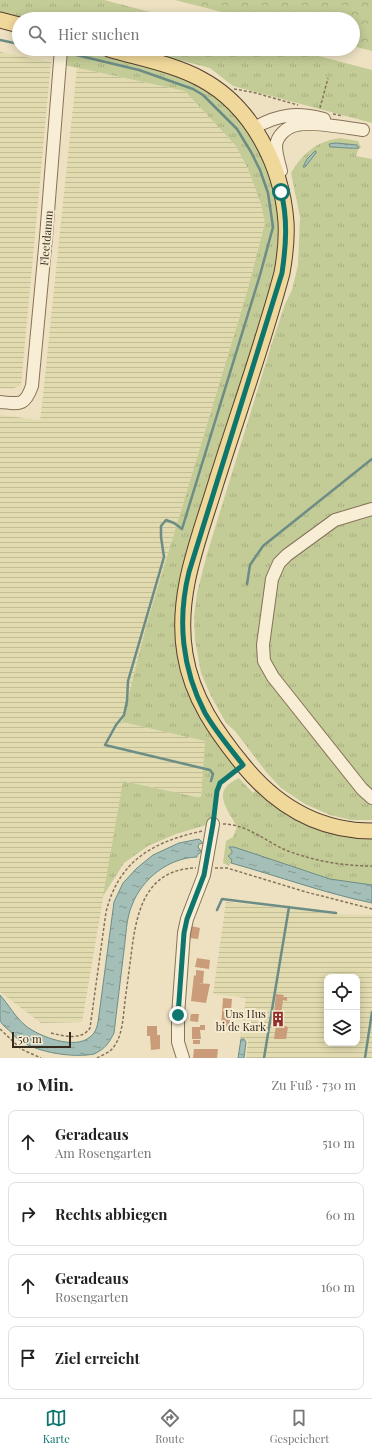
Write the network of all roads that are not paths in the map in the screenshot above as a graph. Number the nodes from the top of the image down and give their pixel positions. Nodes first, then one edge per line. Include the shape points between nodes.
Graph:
1 (0, 20) edge
2 (12, 23) edge
3 (61, 56) edge
4 (134, 56) edge
5 (254, 128) junction
6 (367, 131) edge
7 (283, 203) junction
8 (0, 402) edge
9 (372, 509) edge
10 (372, 798) edge
11 (213, 827) road end
12 (372, 831) edge
13 (183, 1058) edge

1 - 2 main road
3 - 8 street, Fleetdamm via 32,386 28,397 22,402
4 - 5 main road via 187,72 210,84 232,102
5 - 6 street via 277,117 295,114
5 - 7 main road via 272,165
6 - 7 street via 298,124 284,131 276,146 285,188
7 - 12 main road via 286,241 282,273 189,572 182,604 184,651 195,690 206,714 259,784 272,796 322,823 334,827
9 - 10 street via 335,520 279,563 272,579 263,645 264,661 273,677 362,789
11 - 13 street via 209,868 187,919 184,933 178,1028 178,1042

